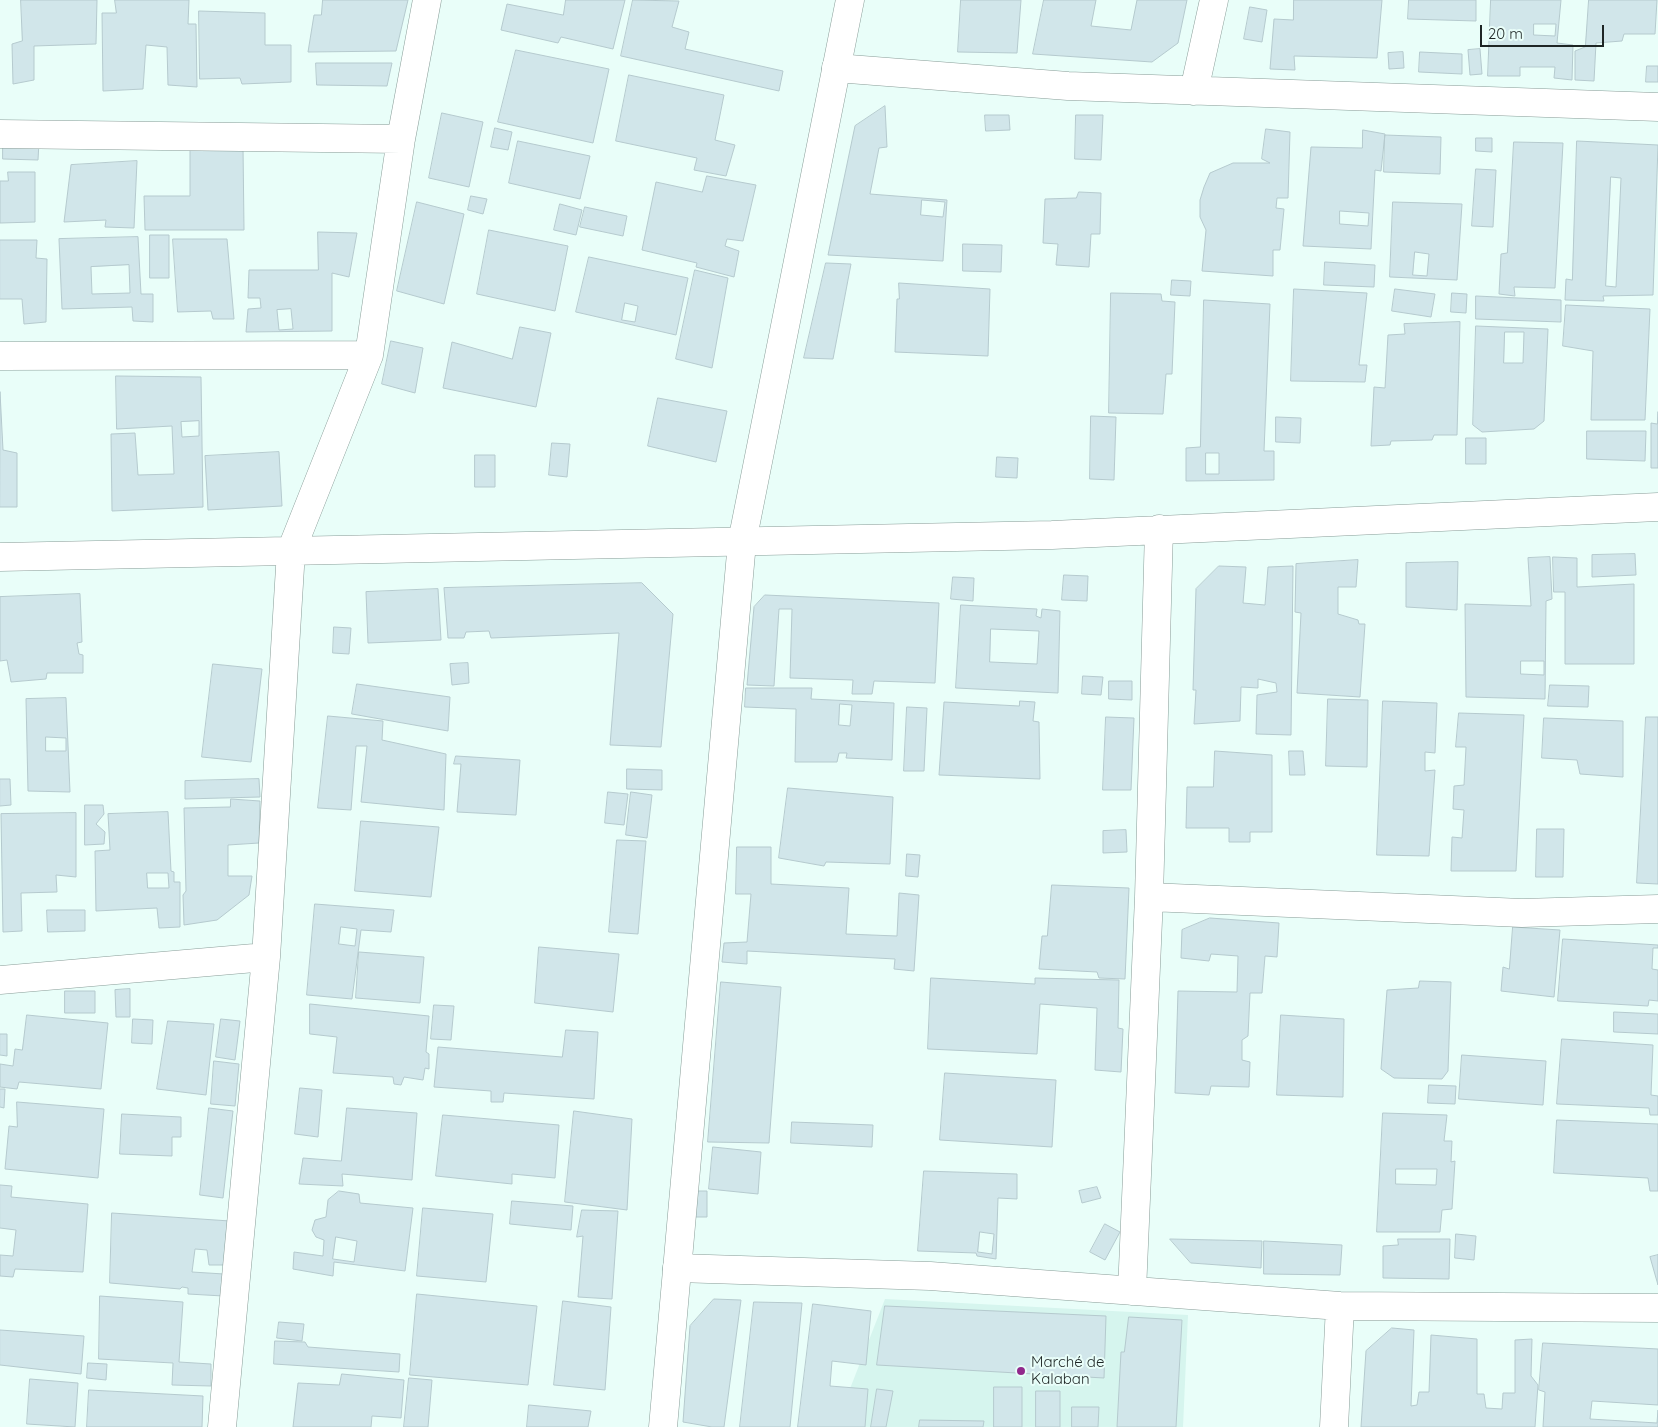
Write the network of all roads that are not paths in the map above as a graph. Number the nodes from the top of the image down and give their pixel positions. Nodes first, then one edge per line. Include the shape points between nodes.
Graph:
1 (427, 0) edge
2 (850, 0) edge
3 (1214, 0) edge
4 (836, 68) junction
5 (1194, 91) junction
6 (1658, 107) edge
7 (0, 134) edge
8 (400, 139) junction
9 (369, 355) junction
10 (0, 356) edge
11 (1658, 507) edge
12 (1159, 529) junction
13 (742, 542) junction
14 (291, 551) junction
15 (0, 557) edge
16 (1148, 897) junction
17 (1658, 909) edge
18 (266, 957) junction
19 (0, 980) edge
20 (676, 1268) junction
21 (1132, 1291) junction
22 (1340, 1306) junction
23 (1658, 1308) edge
24 (222, 1427) edge
25 (663, 1427) edge
26 (1334, 1427) edge

1 - 8 street
2 - 4 street
3 - 5 street
4 - 5 street via 1068,86
4 - 13 street
5 - 6 street
7 - 8 street
8 - 9 street
9 - 10 street
9 - 14 street
11 - 12 street
12 - 13 street via 1052,536
12 - 16 street
13 - 14 street
13 - 20 street
14 - 15 street
14 - 18 street
16 - 17 street via 1522,913
16 - 21 street
18 - 19 street
18 - 24 street
20 - 21 street via 930,1276
20 - 25 street
21 - 22 street
22 - 23 street
22 - 26 street

